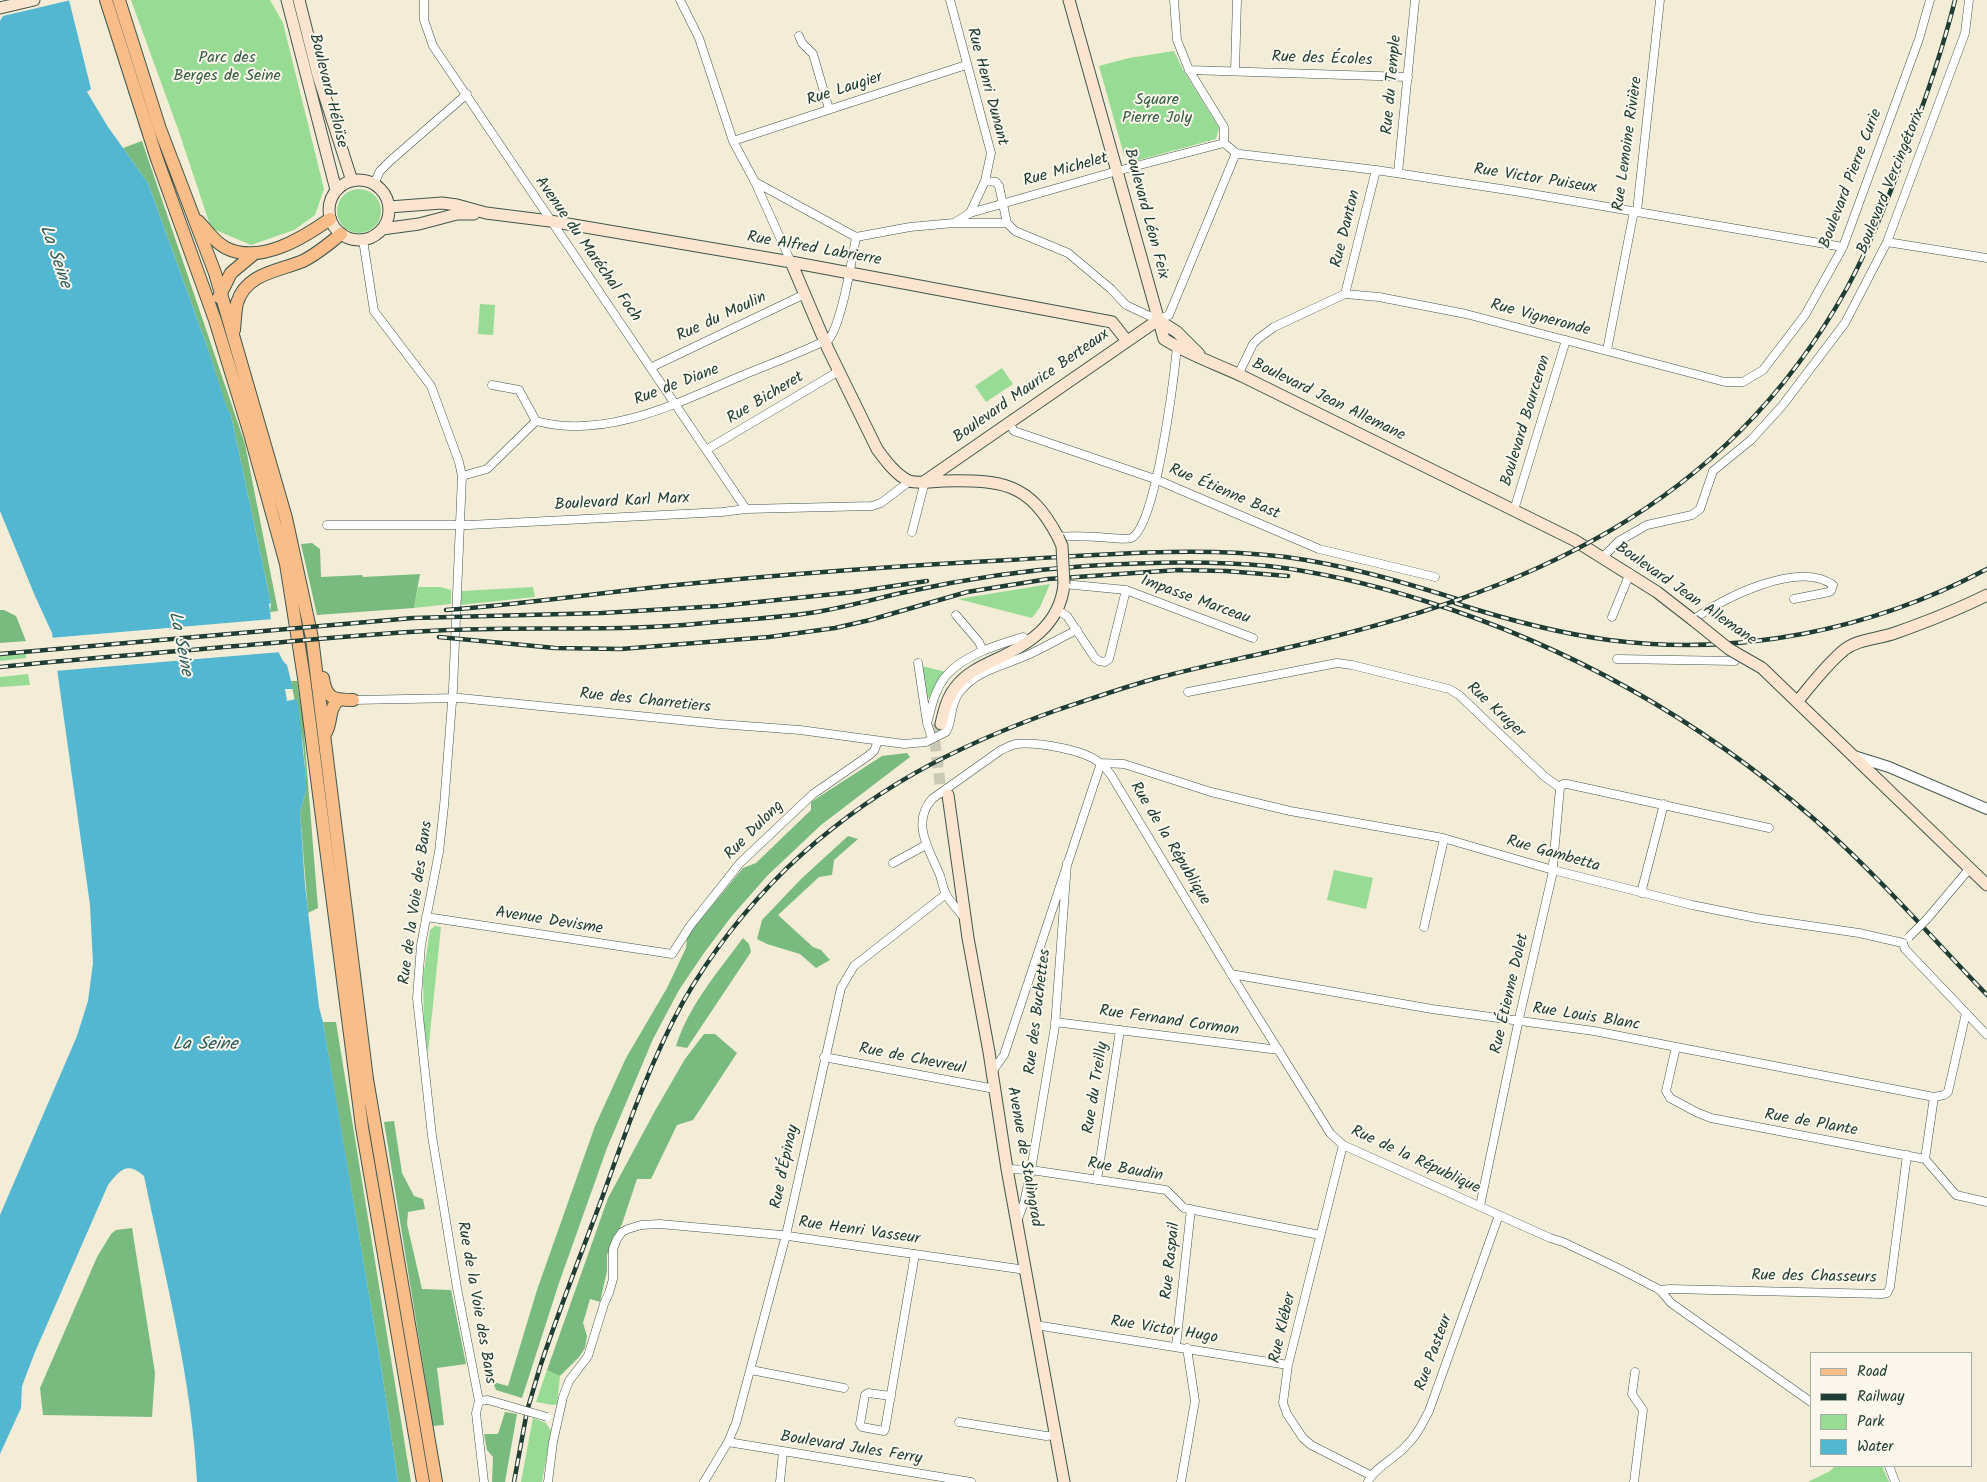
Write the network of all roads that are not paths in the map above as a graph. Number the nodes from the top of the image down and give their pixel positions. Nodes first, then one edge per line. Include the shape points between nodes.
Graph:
1 (34, 0) edge
2 (106, 0) edge
3 (119, 0) edge
4 (287, 0) edge
5 (298, 0) edge
6 (424, 0) edge
7 (680, 0) edge
8 (950, 0) edge
9 (1069, 0) edge
10 (1174, 0) edge
11 (1237, 0) edge
12 (1415, 0) edge
13 (1660, 0) edge
14 (1930, 0) edge
15 (1969, 0) edge
16 (0, 8) edge
17 (799, 36) dead end
18 (966, 65) junction
19 (1189, 70) junction
20 (1235, 71) junction
21 (1408, 77) junction
22 (467, 94) junction
23 (829, 109) junction
24 (733, 141) junction
25 (1224, 143) junction
26 (1236, 153) junction
27 (1376, 170) junction
28 (1117, 171) junction
29 (1398, 173) junction
30 (352, 181) junction
31 (985, 181) junction
32 (755, 182) junction
33 (374, 184) junction
34 (336, 190) junction
35 (1002, 204) junction
36 (389, 207) junction
37 (1637, 210) junction
38 (486, 213) junction
39 (970, 213) junction
40 (194, 217) junction
41 (330, 219) junction
42 (550, 221) junction
43 (954, 223) junction
44 (1006, 223) junction
45 (382, 229) junction
46 (341, 234) junction
47 (856, 237) junction
48 (363, 240) junction
49 (1886, 242) junction
50 (1843, 247) junction
51 (255, 254) junction
52 (1987, 258) edge
53 (193, 260) junction
54 (792, 262) junction
55 (268, 272) junction
56 (215, 273) junction
57 (849, 273) junction
58 (231, 274) junction
59 (220, 293) junction
60 (805, 294) junction
61 (1345, 294) junction
62 (215, 320) junction
63 (1158, 320) junction
64 (234, 337) junction
65 (1566, 340) junction
66 (825, 341) junction
67 (1127, 341) junction
68 (1177, 347) junction
69 (1608, 350) junction
70 (1202, 357) junction
71 (652, 367) junction
72 (839, 371) junction
73 (1238, 375) junction
74 (1725, 382) joint
75 (492, 385) dead end
76 (676, 404) junction
77 (536, 421) junction
78 (1009, 423) junction
79 (706, 450) junction
80 (952, 461) junction
81 (462, 476) junction
82 (1156, 479) junction
83 (910, 481) junction
84 (925, 481) junction
85 (954, 481) junction
86 (746, 509) junction
87 (1514, 510) junction
88 (327, 525) dead end
89 (459, 525) junction
90 (912, 532) dead end
91 (1058, 537) junction
92 (1603, 557) junction
93 (1630, 573) junction
94 (1435, 577) dead end
95 (1064, 584) junction
96 (1126, 590) junction
97 (1987, 595) edge
98 (1794, 599) dead end
99 (1057, 610) junction
100 (956, 615) dead end
101 (1612, 617) dead end
102 (1693, 620) junction
103 (1043, 630) junction
104 (1077, 630) junction
105 (312, 638) junction
106 (1253, 638) dead end
107 (1028, 640) junction
108 (983, 651) junction
109 (1738, 653) junction
110 (1617, 659) dead end
111 (918, 663) dead end
112 (1188, 692) dead end
113 (452, 699) junction
114 (339, 700) junction
115 (353, 700) joint
116 (1797, 702) junction
117 (935, 722) junction
118 (324, 736) junction
119 (932, 739) junction
120 (878, 742) junction
121 (1854, 756) junction
122 (1101, 763) junction
123 (1889, 767) junction
124 (1560, 788) junction
125 (1887, 788) junction
126 (1664, 804) junction
127 (1987, 809) edge
128 (1769, 828) dead end
129 (1444, 839) junction
130 (926, 845) junction
131 (1067, 863) junction
132 (894, 864) dead end
133 (1970, 868) junction
134 (1553, 870) junction
135 (1987, 885) edge
136 (1641, 893) junction
137 (946, 894) junction
138 (961, 914) junction
139 (426, 917) junction
140 (1424, 926) dead end
141 (968, 938) junction
142 (1903, 942) junction
143 (668, 954) joint
144 (1231, 974) junction
145 (1966, 1013) junction
146 (1519, 1021) junction
147 (1055, 1022) junction
148 (1120, 1030) junction
149 (1987, 1035) edge
150 (1676, 1047) junction
151 (1279, 1050) junction
152 (824, 1057) junction
153 (992, 1072) junction
154 (994, 1089) junction
155 (1934, 1098) junction
156 (1343, 1145) junction
157 (1907, 1155) junction
158 (1925, 1159) junction
159 (1007, 1169) junction
160 (1030, 1170) junction
161 (1097, 1180) junction
162 (1987, 1202) edge
163 (1480, 1206) junction
164 (1192, 1209) junction
165 (1499, 1215) junction
166 (1017, 1221) junction
167 (1320, 1235) junction
168 (786, 1236) junction
169 (915, 1254) junction
170 (1026, 1270) junction
171 (1660, 1290) junction
172 (1036, 1325) junction
173 (1176, 1346) junction
174 (1187, 1348) junction
175 (1288, 1365) junction
176 (751, 1370) junction
177 (1635, 1372) dead end
178 (844, 1388) dead end
179 (891, 1396) junction
180 (479, 1401) junction
181 (1810, 1401) edge
182 (557, 1420) junction
183 (959, 1422) dead end
184 (1056, 1435) junction
185 (728, 1442) junction
186 (783, 1452) junction
187 (1888, 1467) edge
188 (1369, 1479) edge
189 (423, 1482) edge
190 (436, 1482) edge
191 (484, 1482) edge
192 (548, 1482) edge
193 (704, 1482) edge
194 (780, 1482) edge
195 (971, 1482) edge
196 (1064, 1482) edge
197 (1181, 1482) edge
198 (1634, 1482) edge
199 (1895, 1482) edge

1 - 16 main road
2 - 53 main road
3 - 40 main road via 160,129
4 - 34 main road, Boulevard Héloïse
5 - 30 main road, Boulevard Héloïse
6 - 22 street, Avenue du Maréchal Foch via 423,15 430,40
7 - 24 street via 699,38
8 - 18 street, Rue Henri Dunant
9 - 28 main road, Boulevard Léon Feix
10 - 19 street via 1177,40
11 - 20 street
12 - 21 street, Rue du Temple
13 - 37 street, Rue Lemoine Rivière
14 - 50 street, Boulevard Pierre Curie via 1919,39
15 - 49 street, Boulevard Vercingétorix via 1965,33
17 - 23 street via 813,54
18 - 23 street, Rue Laugier
18 - 31 street, Rue Henri Dunant via 991,153
19 - 20 street, Rue des Écoles
19 - 25 street via 1224,127
20 - 21 street, Rue des Écoles
21 - 29 street, Rue du Temple
22 - 33 street via 390,161
22 - 42 street, Avenue du Maréchal Foch
23 - 24 street, Rue Laugier
24 - 32 street
25 - 26 street
25 - 28 street, Rue Michelet
26 - 27 street, Rue Victor Puiseux
26 - 63 street via 1169,315
27 - 29 street, Rue Victor Puiseux
27 - 61 street, Rue Danton
28 - 35 street, Rue Michelet
28 - 63 main road, Boulevard Léon Feix
29 - 37 street, Rue Victor Puiseux
30 - 33 main road
30 - 34 main road
31 - 35 street via 996,182 999,186
31 - 39 street, Rue Henri Dunant
32 - 47 street
32 - 54 street
33 - 36 main road via 387,198
34 - 41 main road via 330,204
35 - 39 street, Rue Michelet
35 - 44 street
36 - 38 main road, Rue Alfred Labrierre via 442,203
36 - 45 main road via 388,219
37 - 50 street, Rue Victor Puiseux
37 - 69 street, Rue Lemoine Rivière
38 - 42 main road, Rue Alfred Labrierre
38 - 45 main road, Rue Alfred Labrierre via 456,214
39 - 43 street, Rue Michelet
40 - 51 main road via 227,249
40 - 56 main road
41 - 46 main road
41 - 51 main road via 298,240
42 - 54 main road, Rue Alfred Labrierre
42 - 71 street, Avenue du Maréchal Foch
43 - 44 street
43 - 47 street
44 - 63 street via 1015,231 1068,253 1126,305
45 - 48 main road
46 - 48 main road
46 - 55 main road via 311,257
47 - 57 street
48 - 81 street, Rue de la Voie des Bans via 374,311 431,386
49 - 52 street
49 - 92 street, Boulevard Vercingétorix via 1845,323 1782,406 1751,440 1713,471 1700,509 1647,525 1619,541
50 - 74 street, Boulevard Pierre Curie via 1805,315 1763,370 1743,382
51 - 58 main road
53 - 56 main road
53 - 62 main road
54 - 57 main road, Rue Alfred Labrierre
54 - 60 main road
55 - 58 main road
55 - 64 main road via 254,280 241,295
56 - 58 main road
56 - 59 main road
57 - 66 street via 834,329
57 - 67 main road, Rue Alfred Labrierre via 1112,322
58 - 59 main road
59 - 62 main road
59 - 64 main road
60 - 66 main road
60 - 71 street, Rue du Moulin
61 - 65 street, Rue Vigneronde via 1379,297 1466,314
61 - 73 street via 1274,327 1259,338
62 - 189 main road via 274,518 293,602 361,1118
63 - 67 main road, Boulevard Maurice Berteaux
63 - 68 main road, Boulevard Jean Allemane via 1164,339
63 - 70 main road, Boulevard Jean Allemane via 1177,332
64 - 105 main road via 291,536
65 - 69 street, Rue Vigneronde
65 - 87 street, Boulevard Bourceron
66 - 72 main road
66 - 76 street, Rue de Diane
67 - 78 main road, Boulevard Maurice Berteaux
68 - 70 main road, Boulevard Jean Allemane
68 - 82 street
69 - 74 street, Rue Vigneronde
70 - 73 main road, Boulevard Jean Allemane
71 - 76 street, Avenue du Maréchal Foch
72 - 79 street, Rue Bicheret
72 - 83 main road via 877,448 891,466
73 - 87 main road, Boulevard Jean Allemane
75 - 77 street via 519,390
76 - 77 street, Rue de Diane via 649,414 594,426 556,427
76 - 79 street, Avenue du Maréchal Foch
77 - 81 street via 487,469
78 - 80 main road, Boulevard Maurice Berteaux
78 - 82 street, Rue Étienne Bast via 1014,431
79 - 86 street, Avenue du Maréchal Foch
80 - 84 main road, Boulevard Maurice Berteaux
80 - 85 main road
81 - 89 street, Rue de la Voie des Bans
82 - 91 street via 1148,510 1136,535 1127,538
82 - 94 street, Rue Étienne Bast via 1319,548
83 - 84 main road
83 - 86 street, Boulevard Karl Marx via 876,505
84 - 85 main road
84 - 90 street
85 - 91 main road via 995,483 1019,490 1042,511
86 - 89 street, Boulevard Karl Marx
87 - 92 main road, Boulevard Jean Allemane
88 - 89 street, Boulevard Karl Marx
89 - 113 street, Rue de la Voie des Bans
91 - 95 main road, bridge via 1062,546
92 - 93 main road, Boulevard Jean Allemane
93 - 101 street
93 - 102 main road, Boulevard Jean Allemane
95 - 96 street, Impasse Marceau
95 - 99 main road
96 - 104 street via 1111,653 1105,662 1095,658
96 - 106 street, Impasse Marceau
97 - 116 main road via 1928,621 1844,650
98 - 102 street via 1829,592 1833,585 1806,577 1775,580 1712,607
99 - 103 main road
99 - 104 street
100 - 108 street
102 - 109 main road, Boulevard Jean Allemane, bridge
103 - 107 main road
103 - 117 main road via 1025,645 974,670 962,680
104 - 119 street via 1032,654 985,672 967,684 952,707 948,730
105 - 114 main road via 320,650 325,689 328,695
105 - 118 main road
107 - 108 street via 1023,637
107 - 117 main road via 972,667 955,680 941,703
108 - 117 street via 945,677 933,700
109 - 110 street via 1735,661
109 - 116 main road, Boulevard Jean Allemane, bridge via 1762,668
111 - 117 street
112 - 124 street, Rue Kruger via 1337,664 1449,689 1468,702
113 - 115 street, Rue des Charretiers
113 - 120 street, Rue des Charretiers via 800,730 862,737
113 - 139 street, Rue de la Voie des Bans via 444,806
114 - 115 main road
114 - 118 main road via 334,704 330,727
116 - 121 main road, Boulevard Jean Allemane
117 - 119 street
118 - 190 main road via 367,1079
119 - 120 street, Rue des Charretiers via 913,744
120 - 143 street, Rue Dulong via 874,751 813,794 740,863 690,926 675,952
121 - 123 street
121 - 125 main road, Boulevard Jean Allemane
122 - 129 street, Rue Gambetta via 1124,764 1211,792 1290,811
122 - 130 street via 1082,754 1030,744 1014,744 1001,750 927,804 922,818
122 - 131 street, Avenue de Stalingrad
122 - 144 street, Rue de la République
123 - 125 street via 1883,776
123 - 127 street
124 - 126 street via 1567,784
124 - 134 street, Rue Étienne Dolet
125 - 133 main road, Boulevard Jean Allemane
126 - 128 street
126 - 136 street
129 - 134 street, Rue Gambetta
129 - 140 street
130 - 132 street
130 - 137 street
131 - 147 street, Rue des Buchettes
131 - 153 street, Avenue de Stalingrad via 1004,1055
133 - 135 main road, Boulevard Jean Allemane
133 - 142 street, bridge
134 - 136 street, Rue Gambetta
134 - 146 street, Rue Étienne Dolet
136 - 142 street, Rue Gambetta via 1756,918
137 - 138 street
137 - 152 street, Rue d'Épinay via 854,966 841,988
138 - 141 main road
138 - 141 main road via 945,797
139 - 143 street, Avenue Devisme
139 - 180 street, Rue de la Voie des Bans via 417,998 432,1136
141 - 153 main road
142 - 145 street via 1905,949
144 - 146 street, Rue Louis Blanc
144 - 151 street, Rue de la République
145 - 149 street
145 - 155 street via 1948,1092
146 - 150 street, Rue Louis Blanc
146 - 163 street, Rue Étienne Dolet
147 - 148 street, Rue Fernand Cormon
147 - 160 street, Rue des Buchettes
148 - 151 street, Rue Fernand Cormon
148 - 161 street, Rue du Treilly
150 - 155 street, Rue Louis Blanc
150 - 157 street, Rue de Plante via 1666,1091 1670,1098 1696,1112 1742,1125
151 - 156 street, Rue de la République via 1330,1133
152 - 154 street, Rue de Chevreul
152 - 168 street, Rue d'Épinay
153 - 154 main road, Avenue de Stalingrad
154 - 159 main road, Avenue de Stalingrad
155 - 158 street
156 - 163 street, Rue de la République
156 - 167 street, Rue Kléber
157 - 158 street, Rue de Plante
157 - 171 street, Rue des Chasseurs via 1887,1293
158 - 162 street via 1956,1195
159 - 160 street, Rue Baudin
159 - 166 main road, Avenue de Stalingrad
160 - 161 street, Rue Baudin
160 - 166 street, Rue des Buchettes
161 - 164 street, Rue Baudin via 1166,1190 1184,1208
163 - 165 street, Rue de la République
164 - 167 street, Rue Baudin
164 - 173 street, Rue Raspail
165 - 171 street, Rue de la République via 1578,1249
165 - 188 street, Rue Pasteur via 1420,1430 1407,1446
166 - 170 main road, Avenue de Stalingrad
167 - 175 street, Rue Kléber
168 - 169 street, Rue Henri Vasseur
168 - 176 street, Rue d'Épinay
168 - 182 street, Rue Henri Vasseur via 660,1224 633,1227 622,1232 614,1249 613,1279 588,1356 569,1381
169 - 170 street, Rue Henri Vasseur
169 - 179 street
170 - 172 main road, Avenue de Stalingrad
171 - 181 street, Rue de la République via 1671,1303
172 - 173 street, Rue Victor Hugo
172 - 184 main road, Avenue de Stalingrad
173 - 174 street, Rue Victor Hugo
174 - 175 street, Rue Victor Hugo
174 - 197 street via 1195,1401
175 - 188 street, Rue Kléber via 1283,1403 1303,1438
176 - 178 street
176 - 185 street, Rue d'Épinay
177 - 198 street via 1632,1394 1643,1410
179 - 179 street via 884,1431 862,1427 865,1395
180 - 182 street, Rue de la Voie des Bans, bridge via 488,1400
180 - 191 street, Rue de la Voie des Bans via 476,1413
182 - 192 street
183 - 184 street
184 - 196 main road, Avenue de Stalingrad
185 - 186 street, Boulevard Jules Ferry
185 - 193 street, Rue d'Épinay
186 - 194 street
186 - 195 street, Boulevard Jules Ferry
187 - 199 street

